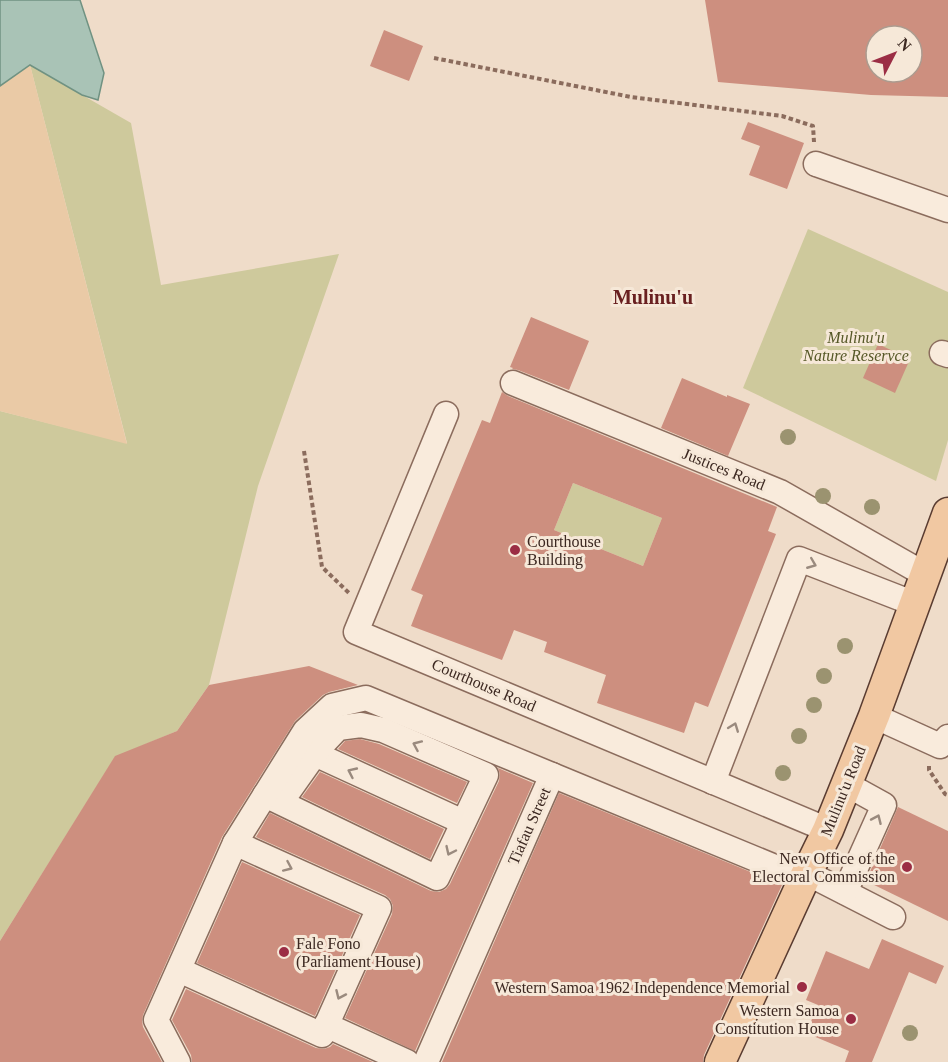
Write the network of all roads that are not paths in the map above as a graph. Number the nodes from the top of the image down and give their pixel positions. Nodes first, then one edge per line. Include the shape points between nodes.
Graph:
1 (816, 164) road end
2 (948, 210) edge
3 (513, 383) dead end
4 (446, 414) dead end
5 (948, 513) edge
6 (926, 575) junction
7 (915, 604) junction
8 (874, 716) junction
9 (948, 737) edge
10 (482, 746) junction
11 (315, 754) junction
12 (470, 769) junction
13 (552, 775) junction
14 (712, 782) junction
15 (846, 784) junction
16 (273, 798) junction
17 (463, 822) junction
18 (828, 830) junction
19 (235, 843) junction
20 (806, 876) junction
21 (845, 892) junction
22 (893, 917) dead end
23 (179, 970) junction
24 (326, 1024) junction
25 (178, 1062) edge
26 (407, 1062) edge
27 (426, 1062) edge
28 (720, 1062) edge

1 - 2 street
3 - 6 street, Justices Road via 780,492
4 - 14 street, Courthouse Road via 356,632
5 - 6 main road, Mulinu'u Road
6 - 7 main road, Mulinu'u Road
7 - 8 main road, Mulinu'u Road
14 -> 7 street via 799,559
8 - 9 street via 940,746
8 - 15 main road, Mulinu'u Road
10 - 12 street
10 - 13 street
10 - 16 street via 366,698 332,706 305,731
12 -> 11 street via 383,730 362,725 338,728
11 - 16 street
17 -> 11 street
12 - 17 street via 486,775
13 - 20 street, Tiafau Street
13 - 27 street, Tiafau Street
14 - 18 street, Courthouse Road
15 - 18 main road, Mulinu'u Road
21 -> 15 street via 884,805
17 -> 16 street via 437,878
16 - 19 street
18 - 20 main road, Mulinu'u Road
19 - 23 street
19 -> 24 street via 379,908
20 - 21 street, Tiafau Street
20 - 28 main road, Mulinu'u Road
21 - 22 street, Tiafau Street
23 - 24 street via 322,1035
23 - 25 street via 156,1020
24 - 26 street

